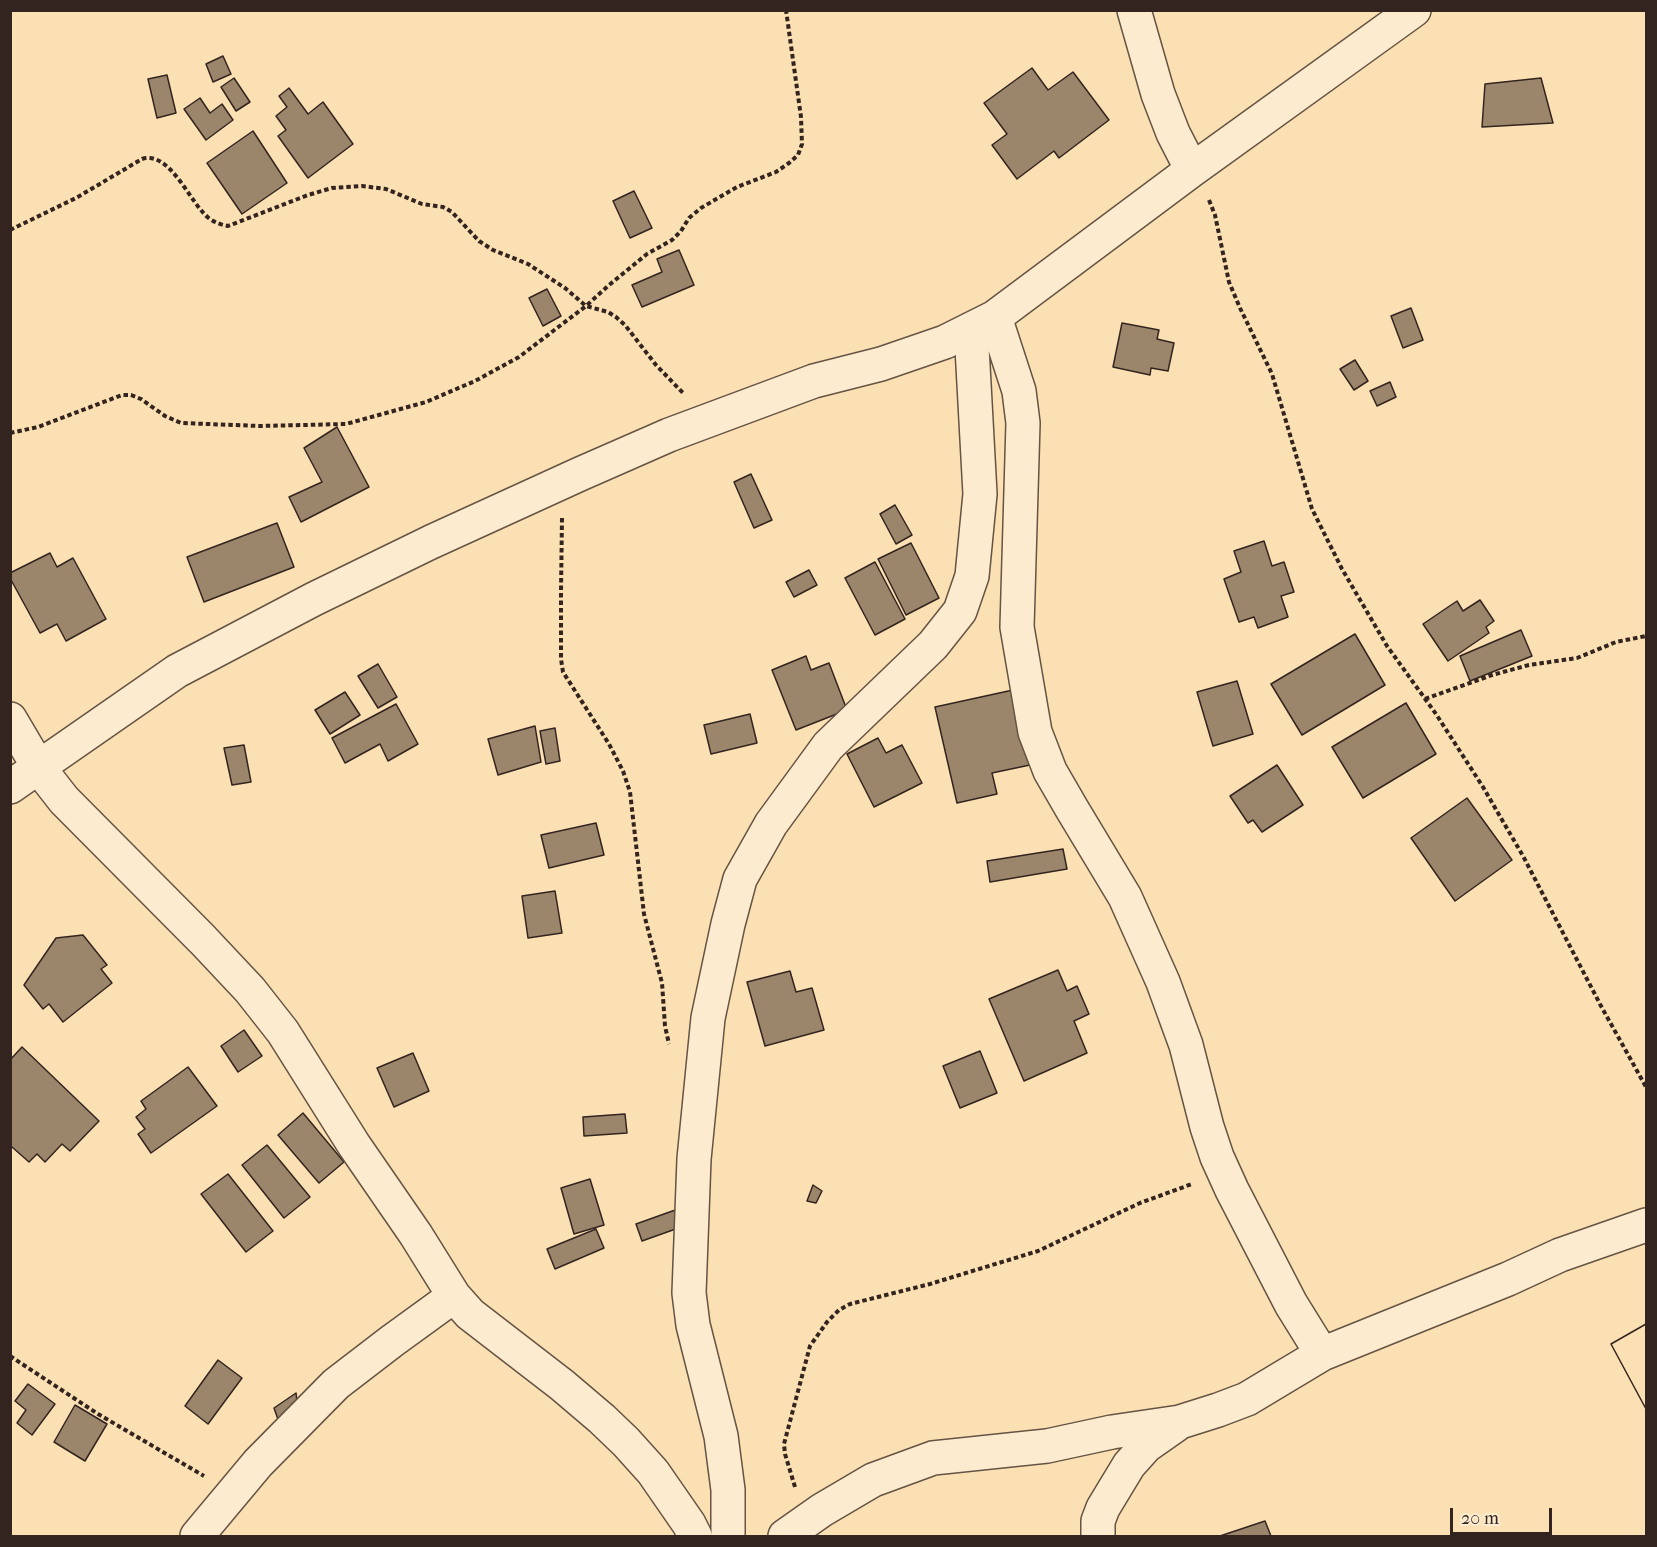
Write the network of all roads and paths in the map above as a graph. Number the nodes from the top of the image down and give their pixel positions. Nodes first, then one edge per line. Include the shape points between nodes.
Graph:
1 (786, 10) edge
2 (1134, 10) edge
3 (1414, 10) edge
4 (1192, 170) junction
5 (10, 230) edge
6 (586, 306) junction
7 (983, 323) junction
8 (706, 421) junction
9 (10, 433) edge
10 (563, 482) junction
11 (1647, 636) edge
12 (1425, 699) junction
13 (10, 719) edge
14 (39, 768) junction
15 (10, 787) edge
16 (670, 1050) dead end
17 (1647, 1087) edge
18 (1224, 1172) junction
19 (1647, 1225) edge
20 (454, 1296) junction
21 (1322, 1354) junction
22 (10, 1356) edge
23 (1180, 1422) junction
24 (233, 1493) junction
25 (795, 1494) dead end
26 (197, 1536) edge
27 (695, 1536) edge
28 (728, 1536) edge
29 (785, 1536) edge
30 (1098, 1536) edge

1 - 6 path via 802,127 798,155 776,172 737,187 701,208 672,240 648,254
2 - 4 street via 1158,94
3 - 4 street
4 - 7 street
4 - 12 path via 1215,215 1229,282 1272,374 1312,509 1387,646
5 - 6 path via 147,157 160,159 208,218 228,226 332,188 386,189 422,204 443,207 479,241 528,264
6 - 8 path via 608,312 625,325
6 - 9 path via 519,357 475,381 426,402 346,424 181,423 141,399 122,395 38,427
7 - 8 street via 945,342 814,381
7 - 18 street via 1019,391 1023,423 1017,627 1035,732 1050,771 1125,897 1163,982 1186,1045 1206,1127
7 - 28 street via 980,494 972,576 960,611 933,645 828,746 771,824 740,879 708,1018 694,1159 689,1293 693,1325 721,1436 728,1490
8 - 10 street
10 - 14 street via 335,589 177,671
10 - 16 path via 563,672 613,753 630,792 644,914 662,983
11 - 12 path via 1616,642 1577,658 1492,675
12 - 17 path via 1523,855
13 - 14 street
14 - 15 street
14 - 20 street via 64,800 250,990 283,1032
18 - 21 street via 1291,1304
18 - 25 path via 1140,1203 1038,1251 839,1310 810,1346 784,1444
19 - 21 street via 1560,1254
20 - 24 street via 336,1384
20 - 27 street via 470,1314 562,1385 626,1442 653,1472
21 - 23 street via 1247,1399
22 - 24 path via 98,1414
23 - 29 street via 1047,1446 933,1458 873,1480
23 - 30 street via 1146,1446 1129,1465 1102,1508
24 - 26 street

